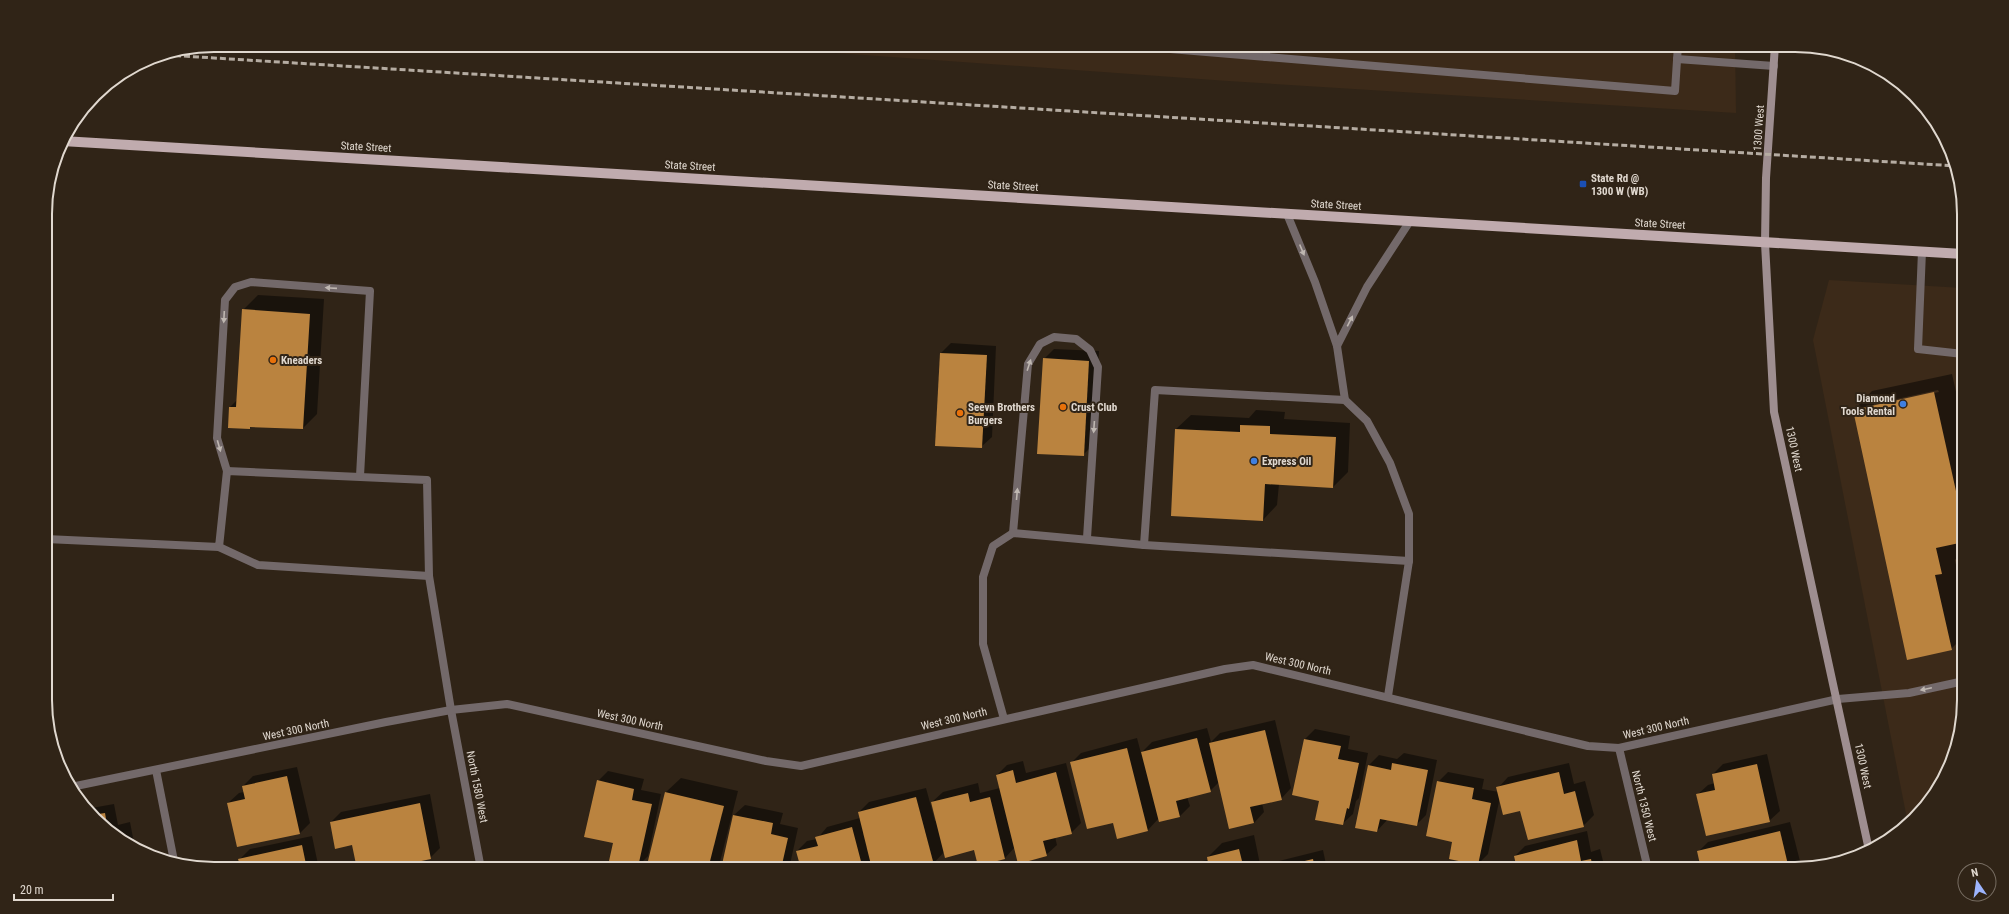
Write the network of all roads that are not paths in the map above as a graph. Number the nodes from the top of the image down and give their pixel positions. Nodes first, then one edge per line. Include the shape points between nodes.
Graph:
1 (1217, 52) edge
2 (1266, 52) edge
3 (1677, 52) edge
4 (1775, 52) edge
5 (1266, 57) junction
6 (1677, 58) junction
7 (1774, 66) junction
8 (69, 142) edge
9 (1287, 214) junction
10 (1410, 221) junction
11 (1765, 243) junction
12 (1922, 252) junction
13 (1957, 254) edge
14 (1337, 346) junction
15 (1957, 353) edge
16 (1345, 400) junction
17 (227, 471) junction
18 (360, 476) junction
19 (1013, 533) junction
20 (1087, 538) junction
21 (52, 539) edge
22 (1144, 545) junction
23 (218, 548) junction
24 (1409, 561) junction
25 (429, 576) junction
26 (1957, 683) edge
27 (1388, 696) junction
28 (1838, 699) junction
29 (451, 710) junction
30 (1004, 719) junction
31 (1619, 748) junction
32 (156, 770) junction
33 (77, 786) edge
34 (1868, 845) edge
35 (173, 856) edge
36 (480, 862) edge
37 (1646, 862) edge

1 - 5 street
2 - 5 street
3 - 6 street
4 - 7 street, 1300 West
5 - 6 street via 1675,91
6 - 7 street
7 - 11 street, 1300 West via 1766,178
8 - 9 main road, State Street
9 - 10 main road, State Street
9 -> 14 street via 1315,282
10 - 11 main road, State Street
14 -> 10 street via 1367,287
11 - 12 main road, State Street
11 - 28 street, 1300 West via 1774,412
12 - 13 main road, State Street
12 - 15 street via 1918,349
14 - 16 street
16 - 22 street via 1155,390
16 - 24 street via 1367,421 1390,463 1410,514
17 - 18 street
18 -> 17 street via 370,291 251,282 235,287 225,300 217,438
17 - 23 street
18 - 25 street, North 1580 West via 427,480
19 - 20 street
19 -> 20 street via 1028,364 1040,344 1054,337 1076,339 1090,350 1098,367
19 - 30 street via 994,546 983,577 982,644
20 - 22 street
21 - 23 street
22 - 24 street
23 - 25 street via 258,566
24 - 27 street
25 - 29 street, North 1580 West
26 -> 28 street, West 300 North via 1909,693
27 - 30 street, West 300 North via 1253,665 1225,669
27 - 31 street, West 300 North via 1588,746
28 - 31 street, West 300 North
28 - 34 street, 1300 West
29 - 30 street, West 300 North via 507,704 766,761 801,766
29 - 32 street, West 300 North
29 - 36 street, North 1580 West
31 - 37 street, North 1350 West
32 - 33 street, West 300 North
32 - 35 street

